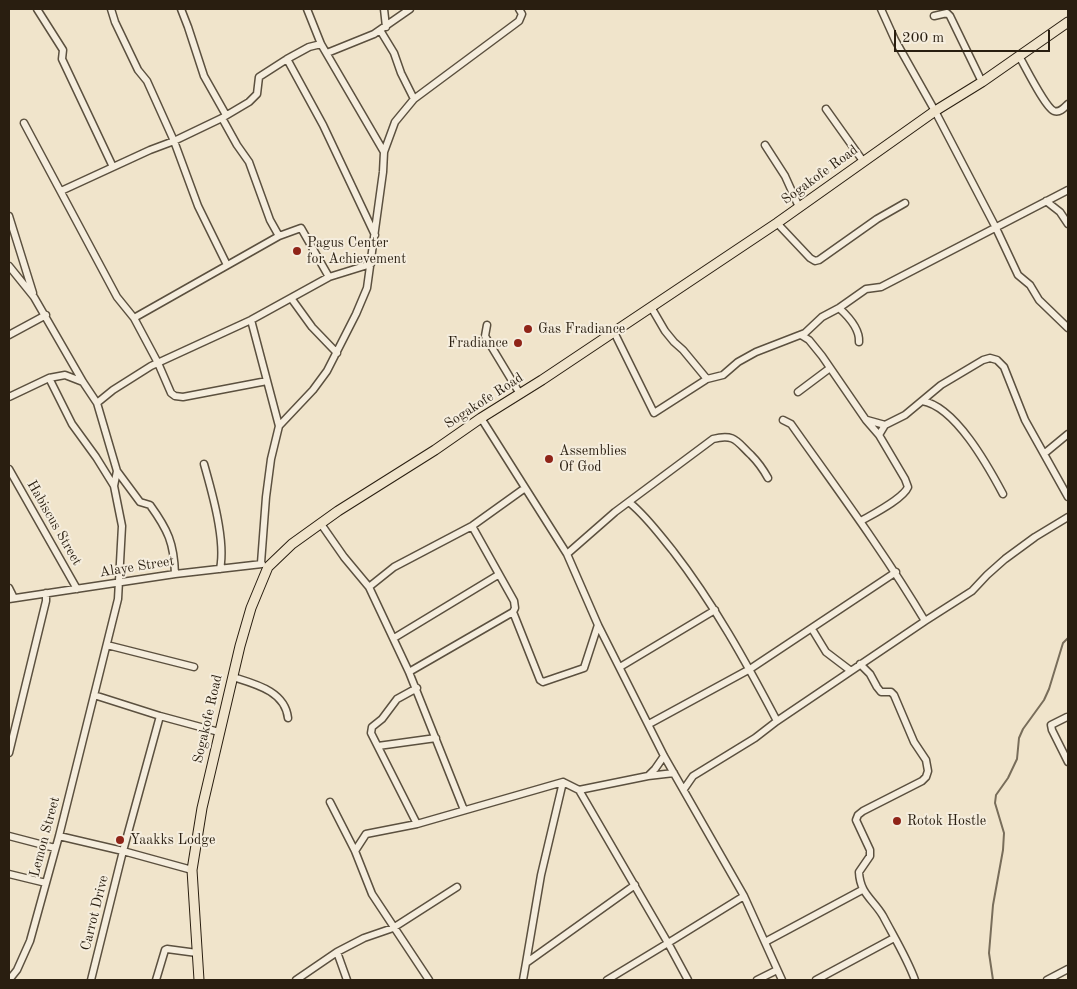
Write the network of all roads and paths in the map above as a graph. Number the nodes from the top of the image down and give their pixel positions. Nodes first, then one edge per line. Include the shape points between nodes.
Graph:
1 (37, 9) edge
2 (111, 9) edge
3 (181, 9) edge
4 (307, 9) edge
5 (384, 9) edge
6 (410, 9) edge
7 (519, 9) edge
8 (880, 9) edge
9 (934, 16) dead end
10 (1068, 22) edge
11 (383, 29) junction
12 (321, 44) junction
13 (327, 53) junction
14 (1019, 56) junction
15 (287, 59) junction
16 (982, 82) junction
17 (414, 99) junction
18 (1068, 104) edge
19 (826, 109) dead end
20 (934, 111) junction
21 (224, 117) junction
22 (24, 123) dead end
23 (174, 142) junction
24 (765, 145) dead end
25 (384, 152) junction
26 (863, 161) junction
27 (113, 167) junction
28 (1068, 190) edge
29 (61, 191) junction
30 (1046, 201) junction
31 (905, 203) dead end
32 (799, 207) junction
33 (9, 216) edge
34 (778, 223) junction
35 (1068, 224) edge
36 (995, 226) junction
37 (375, 235) junction
38 (279, 236) junction
39 (371, 264) junction
40 (228, 265) junction
41 (9, 266) edge
42 (329, 277) junction
43 (34, 297) junction
44 (291, 298) junction
45 (651, 307) junction
46 (839, 308) junction
47 (46, 315) junction
48 (134, 318) junction
49 (251, 320) junction
50 (487, 325) dead end
51 (1068, 328) edge
52 (614, 332) junction
53 (9, 335) edge
54 (801, 335) junction
55 (859, 342) dead end
56 (337, 353) junction
57 (158, 362) junction
58 (830, 368) junction
59 (49, 378) junction
60 (707, 379) junction
61 (267, 381) junction
62 (83, 382) junction
63 (798, 392) dead end
64 (520, 394) junction
65 (9, 397) edge
66 (922, 401) junction
67 (97, 402) junction
68 (481, 418) junction
69 (783, 420) dead end
70 (866, 420) junction
71 (885, 425) junction
72 (279, 426) junction
73 (1068, 434) edge
74 (879, 435) junction
75 (1045, 453) junction
76 (204, 464) dead end
77 (9, 469) edge
78 (117, 471) junction
79 (768, 478) dead end
80 (114, 486) junction
81 (525, 488) junction
82 (1002, 494) dead end
83 (1068, 497) edge
84 (630, 502) junction
85 (1068, 517) edge
86 (861, 521) junction
87 (321, 524) junction
88 (472, 526) junction
89 (567, 554) junction
90 (264, 565) junction
91 (220, 569) junction
92 (896, 572) junction
93 (174, 574) junction
94 (498, 575) junction
95 (120, 582) junction
96 (369, 587) junction
97 (9, 588) edge
98 (77, 589) junction
99 (46, 593) junction
100 (11, 599) edge
101 (715, 610) junction
102 (513, 612) junction
103 (925, 621) junction
104 (598, 625) junction
105 (812, 628) junction
106 (394, 638) junction
107 (106, 645) junction
108 (860, 664) junction
109 (194, 667) dead end
110 (620, 668) junction
111 (750, 669) junction
112 (851, 671) junction
113 (409, 672) junction
114 (232, 677) junction
115 (417, 688) junction
116 (94, 695) junction
117 (160, 716) junction
118 (1067, 717) dead end
119 (288, 718) dead end
120 (778, 721) junction
121 (649, 724) junction
122 (219, 732) junction
123 (436, 738) junction
124 (378, 746) junction
125 (9, 753) edge
126 (664, 756) junction
127 (1068, 762) edge
128 (675, 774) junction
129 (648, 776) junction
130 (693, 776) junction
131 (562, 782) junction
132 (684, 789) junction
133 (579, 790) junction
134 (330, 802) dead end
135 (464, 810) junction
136 (417, 824) junction
137 (9, 836) edge
138 (59, 836) junction
139 (55, 848) junction
140 (123, 851) junction
141 (355, 851) junction
142 (192, 870) junction
143 (9, 874) edge
144 (46, 883) junction
145 (635, 885) junction
146 (457, 887) dead end
147 (862, 890) junction
148 (744, 896) junction
149 (393, 928) junction
150 (894, 938) junction
151 (765, 942) junction
152 (668, 943) junction
153 (338, 952) junction
154 (197, 953) junction
155 (526, 963) junction
156 (1068, 969) edge
157 (777, 970) junction
158 (9, 980) edge
159 (91, 980) edge
160 (156, 980) edge
161 (199, 980) edge
162 (296, 980) edge
163 (347, 980) edge
164 (429, 980) edge
165 (523, 980) edge
166 (607, 980) edge
167 (688, 980) edge
168 (758, 980) edge
169 (782, 980) edge
170 (816, 980) edge
171 (915, 980) edge
172 (1047, 980) edge

1 - 27 street via 63,50 62,59
2 - 23 street
3 - 21 street via 204,76
4 - 12 street
5 - 11 street
6 - 11 street
7 - 17 street via 522,14 519,21
8 - 20 street
9 - 16 street via 947,13 950,16
10 - 14 main road, Sogakofe Road
11 - 13 street
11 - 17 street
12 - 13 street
12 - 15 street
13 - 25 street
14 - 16 main road, Sogakofe Road
14 - 18 street via 1052,110 1062,110
15 - 21 street via 258,77 257,94
15 - 37 street via 323,125
16 - 20 main road, Sogakofe Road
17 - 25 street via 396,122
19 - 26 street
20 - 26 main road, Sogakofe Road
20 - 36 street
21 - 23 street
21 - 38 street via 249,162
22 - 29 street
23 - 27 street
23 - 40 street via 198,206
24 - 32 street via 785,176
25 - 37 street
26 - 32 main road, Sogakofe Road
27 - 29 street
28 - 30 street
29 - 48 street via 117,296
30 - 35 street via 1060,212
30 - 36 street
31 - 34 street via 819,260 810,258
32 - 34 main road, Sogakofe Road
33 - 43 street
34 - 45 main road, Sogakofe Road
36 - 46 street via 881,287 866,289
36 - 51 street via 1018,275
37 - 39 street
38 - 40 street
38 - 42 street via 301,228
39 - 42 street
39 - 56 street via 367,288
40 - 48 street
41 - 43 street
42 - 44 street
43 - 47 street
44 - 49 street
44 - 56 street
45 - 52 main road, Sogakofe Road
45 - 60 street via 664,331
46 - 54 street via 822,317
46 - 55 street via 859,335
47 - 53 street
47 - 62 street
48 - 57 street
49 - 57 street
49 - 61 street
50 - 64 street via 485,336
52 - 60 street via 654,413
52 - 64 main road, Sogakofe Road
54 - 58 street via 810,340
54 - 60 street via 756,352 723,375
56 - 72 street via 313,390
57 - 61 street via 175,396
57 - 67 street
58 - 63 street
58 - 70 street
59 - 62 street via 65,375
59 - 65 street
59 - 80 street via 72,424
61 - 72 street
62 - 67 street
64 - 68 main road, Sogakofe Road
66 - 71 street
66 - 75 street via 983,360 997,360 1004,367 1025,420
66 - 82 street via 934,404 960,428 985,461
67 - 78 street
68 - 81 street
68 - 87 main road, Sogakofe Road
69 - 86 street via 791,424
70 - 71 street
70 - 74 street
71 - 74 street
72 - 90 street via 266,497
73 - 75 street
74 - 86 street via 908,487 907,491
75 - 83 street
76 - 91 street via 222,548
77 - 98 street, Habiscus Street
78 - 80 street
78 - 93 street via 140,502 150,505 170,538
79 - 84 street via 739,441 717,438
80 - 95 street, Lemon Street via 122,526
81 - 88 street
81 - 89 street
84 - 89 street
84 - 101 street via 684,566
85 - 103 street via 1006,559 972,591
86 - 92 street
87 - 90 main road, Sogakofe Road
87 - 96 street
88 - 94 street
88 - 96 street via 394,567
89 - 104 street
90 - 91 street, Alaye Street
90 - 114 main road, Sogakofe Road
91 - 93 street, Alaye Street
92 - 103 street
92 - 105 street
93 - 95 street, Alaye Street
94 - 102 street via 514,601
94 - 106 street
95 - 98 street, Alaye Street
95 - 107 street, Lemon Street
96 - 106 street
97 - 100 street
98 - 99 street, Alaye Street
99 - 100 street, Alaye Street
99 - 125 street
101 - 110 street
101 - 111 street
102 - 104 street via 543,682 584,668
102 - 113 street
103 - 108 street
104 - 110 street
105 - 111 street
105 - 112 street via 826,652
106 - 113 street
107 - 109 street
107 - 116 street, Lemon Street
108 - 112 street
108 - 147 street via 881,692 894,695 914,742 926,760 928,771 922,781 858,814 857,825 870,850 870,856 859,872
110 - 121 street
111 - 120 street
111 - 121 street
112 - 120 street
113 - 115 street
114 - 119 street via 266,689 285,704
114 - 122 main road, Sogakofe Road
115 - 123 street
115 - 124 street via 397,699 372,727 371,733
116 - 117 street
116 - 138 street, Lemon Street
117 - 122 street
117 - 140 street, Carrot Drive
118 - 127 street via 1052,725 1052,730
120 - 130 street
121 - 126 street
122 - 142 main road, Sogakofe Road
123 - 124 street
123 - 135 street
124 - 136 street
126 - 128 street
126 - 129 street
128 - 129 street
128 - 130 street
128 - 132 street
129 - 133 street
130 - 132 street
131 - 133 street
131 - 135 street
131 - 155 street
132 - 148 street
133 - 145 street
134 - 141 street
135 - 136 street
136 - 141 street via 366,834
137 - 139 street
138 - 139 street, Lemon Street
138 - 140 street
139 - 144 street, Lemon Street
140 - 142 street
140 - 159 street, Carrot Drive
141 - 149 street via 372,894
142 - 154 main road, Sogakofe Road
143 - 144 street
144 - 158 street, Lemon Street via 30,941
145 - 152 street
145 - 155 street
146 - 149 street
147 - 150 street via 875,904
147 - 151 street
148 - 151 street
148 - 152 street
149 - 153 street
149 - 164 street
150 - 170 street
150 - 171 street
151 - 157 street
152 - 166 street
152 - 167 street
153 - 162 street
153 - 163 street
154 - 160 street via 165,950
154 - 161 main road, Sogakofe Road
155 - 165 street
156 - 172 street
157 - 168 street
157 - 169 street

